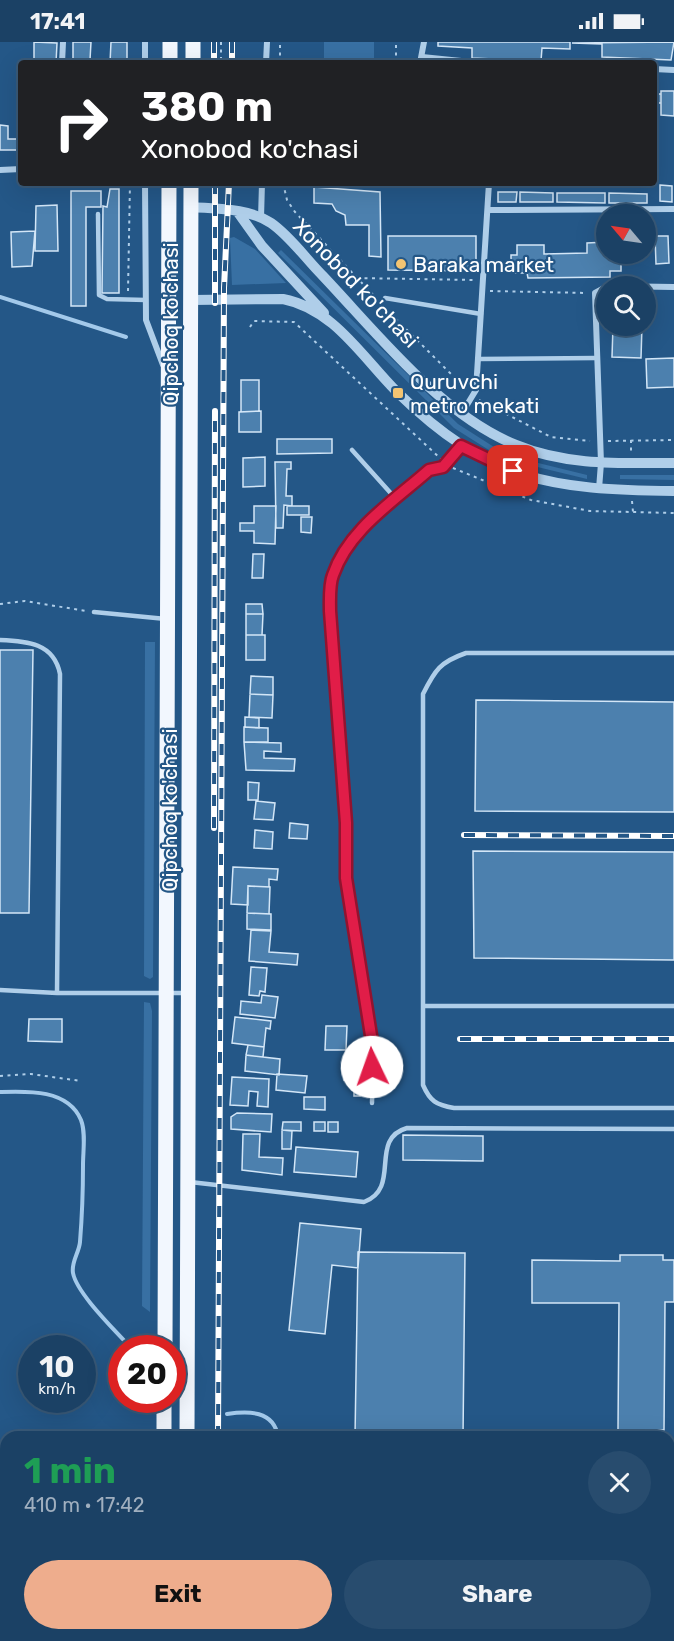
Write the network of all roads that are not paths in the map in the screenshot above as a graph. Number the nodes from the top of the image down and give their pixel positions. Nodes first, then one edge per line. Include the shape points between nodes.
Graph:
1 (63, 42) edge
2 (145, 42) edge
3 (170, 42) edge
4 (193, 42) edge
5 (267, 42) edge
6 (424, 42) edge
7 (62, 60) edge
8 (145, 60) edge
9 (170, 60) edge
10 (193, 60) edge
11 (266, 60) edge
12 (421, 60) edge
13 (657, 69) edge
14 (674, 70) edge
15 (18, 169) edge
16 (0, 170) edge
17 (145, 186) edge
18 (169, 186) edge
19 (191, 186) edge
20 (262, 186) edge
21 (489, 186) edge
22 (167, 206) junction
23 (191, 207) junction
24 (488, 210) junction
25 (674, 210) edge
26 (237, 211) junction
27 (98, 214) dead end
28 (261, 218) junction
29 (656, 287) edge
30 (674, 287) edge
31 (596, 292) edge
32 (385, 298) dead end
33 (146, 300) junction
34 (167, 300) junction
35 (191, 300) junction
36 (481, 314) junction
37 (331, 320) junction
38 (596, 358) junction
39 (479, 359) junction
40 (167, 375) junction
41 (462, 413) junction
42 (461, 446) junction
43 (352, 450) dead end
44 (601, 463) junction
45 (674, 463) edge
46 (599, 490) junction
47 (674, 490) edge
48 (396, 499) junction
49 (94, 612) road end
50 (167, 619) junction
51 (0, 640) edge
52 (674, 653) edge
53 (0, 990) edge
54 (57, 993) junction
55 (167, 993) junction
56 (189, 993) junction
57 (423, 1006) junction
58 (674, 1006) edge
59 (372, 1103) dead end
60 (674, 1108) edge
61 (674, 1129) edge
62 (189, 1182) junction
63 (165, 1323) junction
64 (188, 1323) junction
65 (165, 1335) edge
66 (164, 1413) edge
67 (164, 1431) edge
68 (187, 1431) edge

1 - 7 street
2 - 8 street
3 - 9 main road
4 - 10 main road
5 - 11 street
6 - 12 street
13 - 14 street
15 - 16 street
17 - 33 street
18 - 22 main road, Qipchoq ko'chasi
19 - 23 main road, Qipchoq ko'chasi
20 - 28 street
21 - 24 street
22 - 23 main road
22 - 34 main road, Qipchoq ko'chasi
23 - 26 street, Xonobod ko'chasi
23 - 35 main road, Qipchoq ko'chasi
24 - 25 street
24 - 36 street
26 - 28 street, Xonobod ko'chasi
26 - 37 street via 255,238
27 - 33 lane via 99,295 107,299
28 - 41 street, Xonobod ko'chasi via 281,232 403,361
29 - 30 street
31 - 38 street
32 - 36 lane
33 - 40 street via 146,320
34 - 35 main road
34 - 40 main road, Qipchoq ko'chasi
35 - 37 street, Xonobod ko'chasi via 283,299
35 - 56 main road, Qipchoq ko'chasi
36 - 39 street
37 - 42 street, Xonobod ko'chasi via 398,393
38 - 39 lane
38 - 44 street
39 - 41 street via 476,390
40 - 50 main road, Qipchoq ko'chasi
41 - 44 street, Xonobod ko'chasi via 517,446 546,456
42 - 46 street, Xonobod ko'chasi via 527,477
42 - 48 lane via 443,467 429,470
43 - 48 lane
44 - 45 street, Xonobod ko'chasi
44 - 46 street
46 - 47 street, Xonobod ko'chasi
48 - 59 lane via 356,534 341,554 332,577 330,611 346,823 346,878 373,1048
49 - 50 lane
50 - 55 main road, Qipchoq ko'chasi
51 - 54 lane via 28,641 41,646 52,656 60,674
52 - 57 lane via 466,653 448,659 434,670 423,694
53 - 54 lane
54 - 55 lane
55 - 56 lane
55 - 63 main road, Qipchoq ko'chasi
56 - 62 main road, Qipchoq ko'chasi
57 - 58 lane
57 - 60 lane via 423,1085 438,1105
61 - 62 lane via 407,1128 388,1143 383,1187 364,1202
62 - 64 main road, Qipchoq ko'chasi
63 - 64 main road
63 - 65 main road, Qipchoq ko'chasi
64 - 68 main road, Qipchoq ko'chasi
66 - 67 main road

